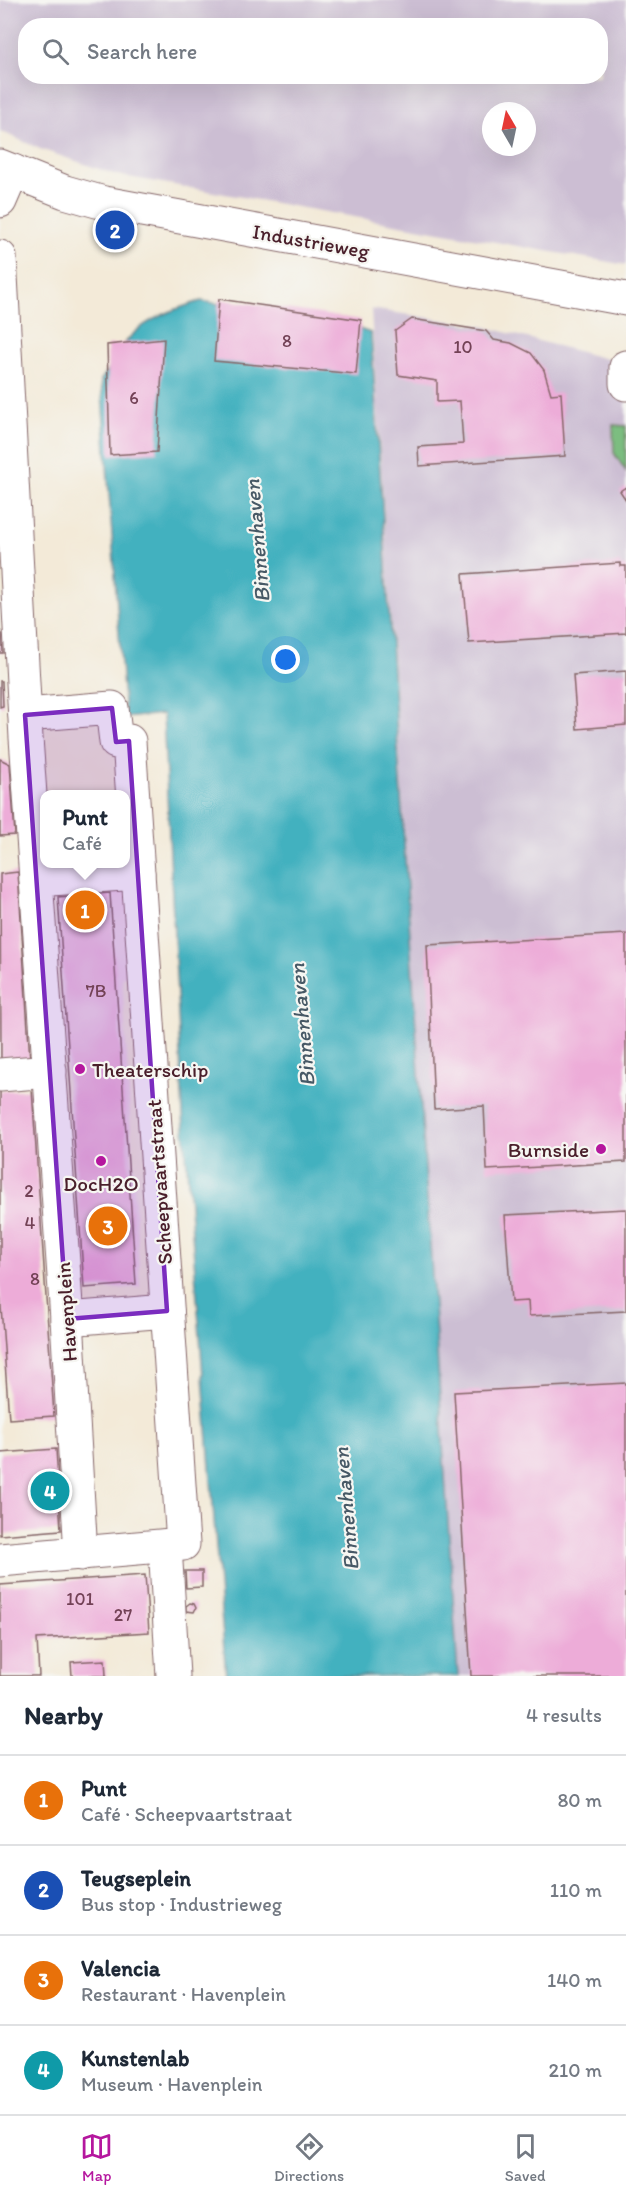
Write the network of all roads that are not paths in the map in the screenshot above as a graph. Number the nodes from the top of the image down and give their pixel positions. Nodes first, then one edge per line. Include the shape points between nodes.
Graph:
1 (7, 169) edge
2 (0, 201) edge
3 (0, 257) edge
4 (626, 299) edge
5 (626, 367) edge
6 (626, 384) edge
7 (4, 410) edge
8 (17, 731) edge
9 (138, 873) junction
10 (36, 880) junction
11 (50, 1071) junction
12 (0, 1075) edge
13 (167, 1311) junction
14 (67, 1319) junction
15 (165, 1546) junction
16 (81, 1554) junction
17 (0, 1560) edge
18 (173, 1676) edge

1 - 2 street
1 - 4 street, Industrieweg via 65,192 114,205
3 - 7 street
5 - 6 street
7 - 8 street
8 - 9 street, Scheepvaartstraat via 112,708 116,742 129,741
8 - 10 street
9 - 10 street
9 - 13 street, Scheepvaartstraat
10 - 11 street
11 - 12 street
11 - 14 street, Havenplein
13 - 14 street
13 - 15 street, Scheepvaartstraat via 183,1544
14 - 16 street, Havenplein
15 - 16 street
15 - 18 street
16 - 17 street

